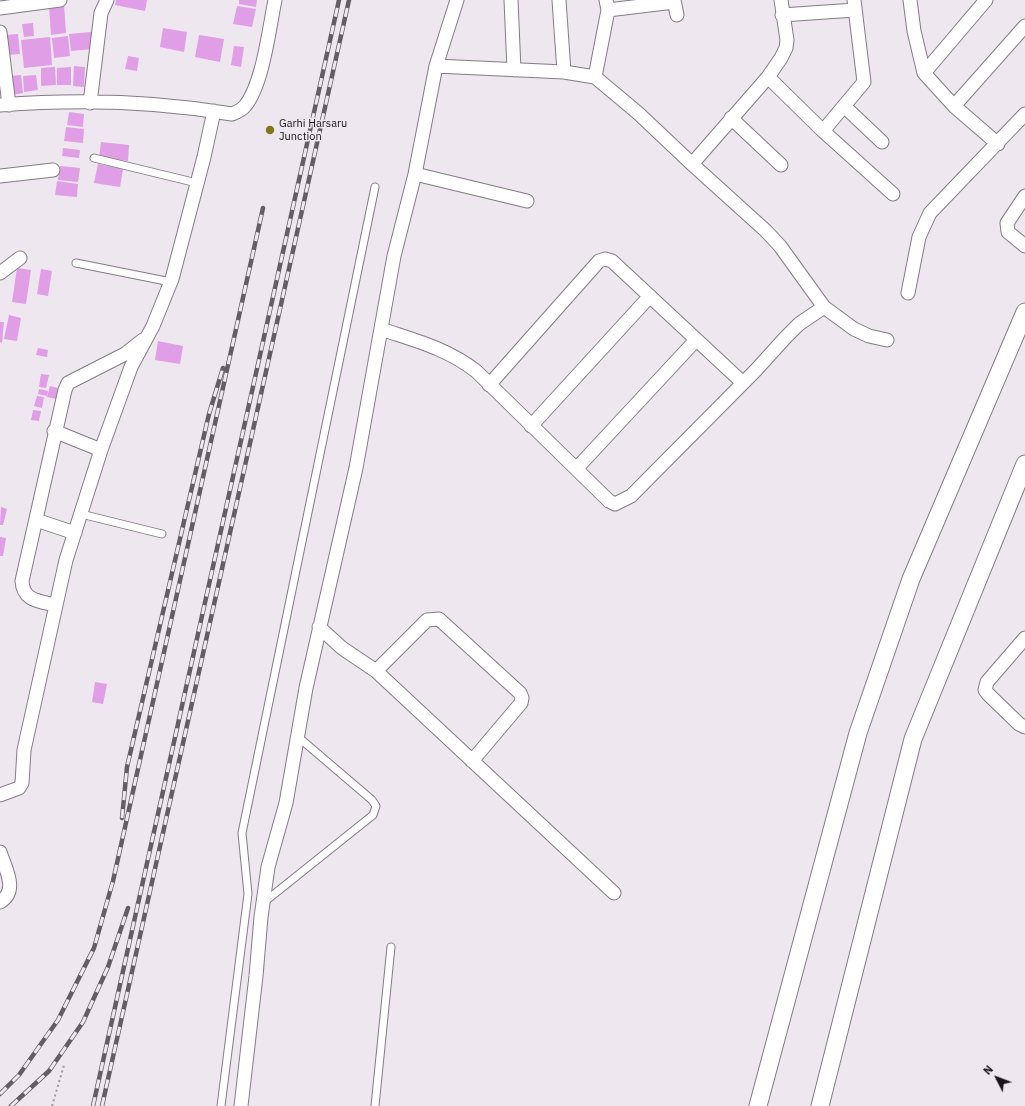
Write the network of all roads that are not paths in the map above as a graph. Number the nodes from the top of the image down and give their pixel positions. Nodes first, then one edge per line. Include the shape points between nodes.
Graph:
1 (60, 0) edge
2 (107, 0) edge
3 (275, 0) edge
4 (456, 0) edge
5 (511, 0) edge
6 (559, 0) edge
7 (781, 0) edge
8 (910, 0) edge
9 (986, 0) edge
10 (674, 1) edge
11 (607, 5) edge
12 (854, 5) edge
13 (0, 8) edge
14 (677, 15) dead end
15 (782, 15) junction
16 (1025, 26) edge
17 (0, 32) edge
18 (436, 66) junction
19 (514, 70) junction
20 (564, 72) junction
21 (924, 73) junction
22 (595, 77) junction
23 (768, 77) junction
24 (90, 103) junction
25 (4, 105) edge
26 (844, 106) junction
27 (954, 106) junction
28 (214, 111) junction
29 (1025, 114) edge
30 (731, 118) junction
31 (823, 131) junction
32 (882, 142) dead end
33 (998, 144) junction
34 (94, 158) dead end
35 (692, 164) junction
36 (781, 165) dead end
37 (53, 170) dead end
38 (415, 174) junction
39 (0, 176) edge
40 (197, 183) junction
41 (375, 187) dead end
42 (893, 194) dead end
43 (1025, 196) edge
44 (527, 201) dead end
45 (1025, 246) edge
46 (20, 258) dead end
47 (76, 264) dead end
48 (0, 273) edge
49 (170, 282) junction
50 (908, 293) dead end
51 (650, 296) junction
52 (824, 306) junction
53 (1025, 312) edge
54 (382, 329) junction
55 (146, 338) junction
56 (696, 340) junction
57 (887, 340) dead end
58 (743, 383) junction
59 (489, 385) junction
60 (531, 426) junction
61 (54, 431) junction
62 (101, 450) junction
63 (1025, 464) edge
64 (577, 468) junction
65 (81, 514) junction
66 (36, 520) junction
67 (75, 533) junction
68 (162, 534) dead end
69 (55, 606) junction
70 (319, 627) junction
71 (1025, 638) edge
72 (376, 671) junction
73 (1025, 726) edge
74 (297, 736) junction
75 (472, 761) junction
76 (0, 795) edge
77 (0, 852) edge
78 (614, 893) dead end
79 (0, 902) edge
80 (263, 903) junction
81 (391, 947) dead end
82 (221, 1106) edge
83 (241, 1106) edge
84 (375, 1106) edge
85 (758, 1106) edge
86 (820, 1106) edge

1 - 13 street
2 - 24 street via 100,18
3 - 28 street via 261,69 251,97 239,112 232,114
4 - 18 street
5 - 19 street
6 - 20 street
7 - 15 street
8 - 21 street
9 - 21 street
10 - 11 street
10 - 14 street
11 - 22 street
12 - 15 street
12 - 26 street via 864,82
15 - 23 street via 786,48
16 - 27 street
17 - 25 street
18 - 19 street
18 - 38 street
19 - 20 street
20 - 22 street
21 - 27 street
22 - 35 street
23 - 30 street
23 - 31 street
24 - 25 street via 37,102
24 - 28 street via 133,102
26 - 31 street
26 - 32 street
27 - 33 street
28 - 40 street
29 - 33 street
30 - 35 street
30 - 36 street
31 - 42 street
33 - 50 street via 930,213 919,237
34 - 40 lane
35 - 52 street via 780,246
37 - 39 street
38 - 44 street
38 - 54 street via 394,256
40 - 49 street
41 - 82 lane via 242,833 248,894
43 - 45 street via 1007,223 1008,232
46 - 48 street
47 - 49 lane
49 - 55 street
51 - 56 street
51 - 59 street via 612,261 599,261
51 - 60 street
52 - 57 street via 854,329
52 - 58 street via 799,324
53 - 85 street via 911,579 858,733
54 - 59 street via 439,348 459,358
54 - 70 street via 356,468
55 - 61 street via 125,354 68,383
55 - 62 street via 131,367
56 - 58 street
56 - 64 street
58 - 64 street via 631,496 622,502 615,504 609,501
59 - 60 street
60 - 64 street
61 - 62 street
61 - 66 street
62 - 65 street
63 - 86 street via 913,739
65 - 67 street
65 - 68 lane
66 - 67 street
66 - 69 street via 22,590 28,597
67 - 69 street
69 - 76 street via 24,750 22,783 19,788
70 - 72 street via 342,648
70 - 74 street
71 - 73 street via 985,686 988,694 1019,724
72 - 75 street
72 - 75 street via 427,620 439,619 520,693 521,703
74 - 80 street via 286,802 268,867
74 - 80 lane via 376,806 373,815
75 - 78 street via 499,783
77 - 79 street via 10,891
80 - 83 street
81 - 84 lane

